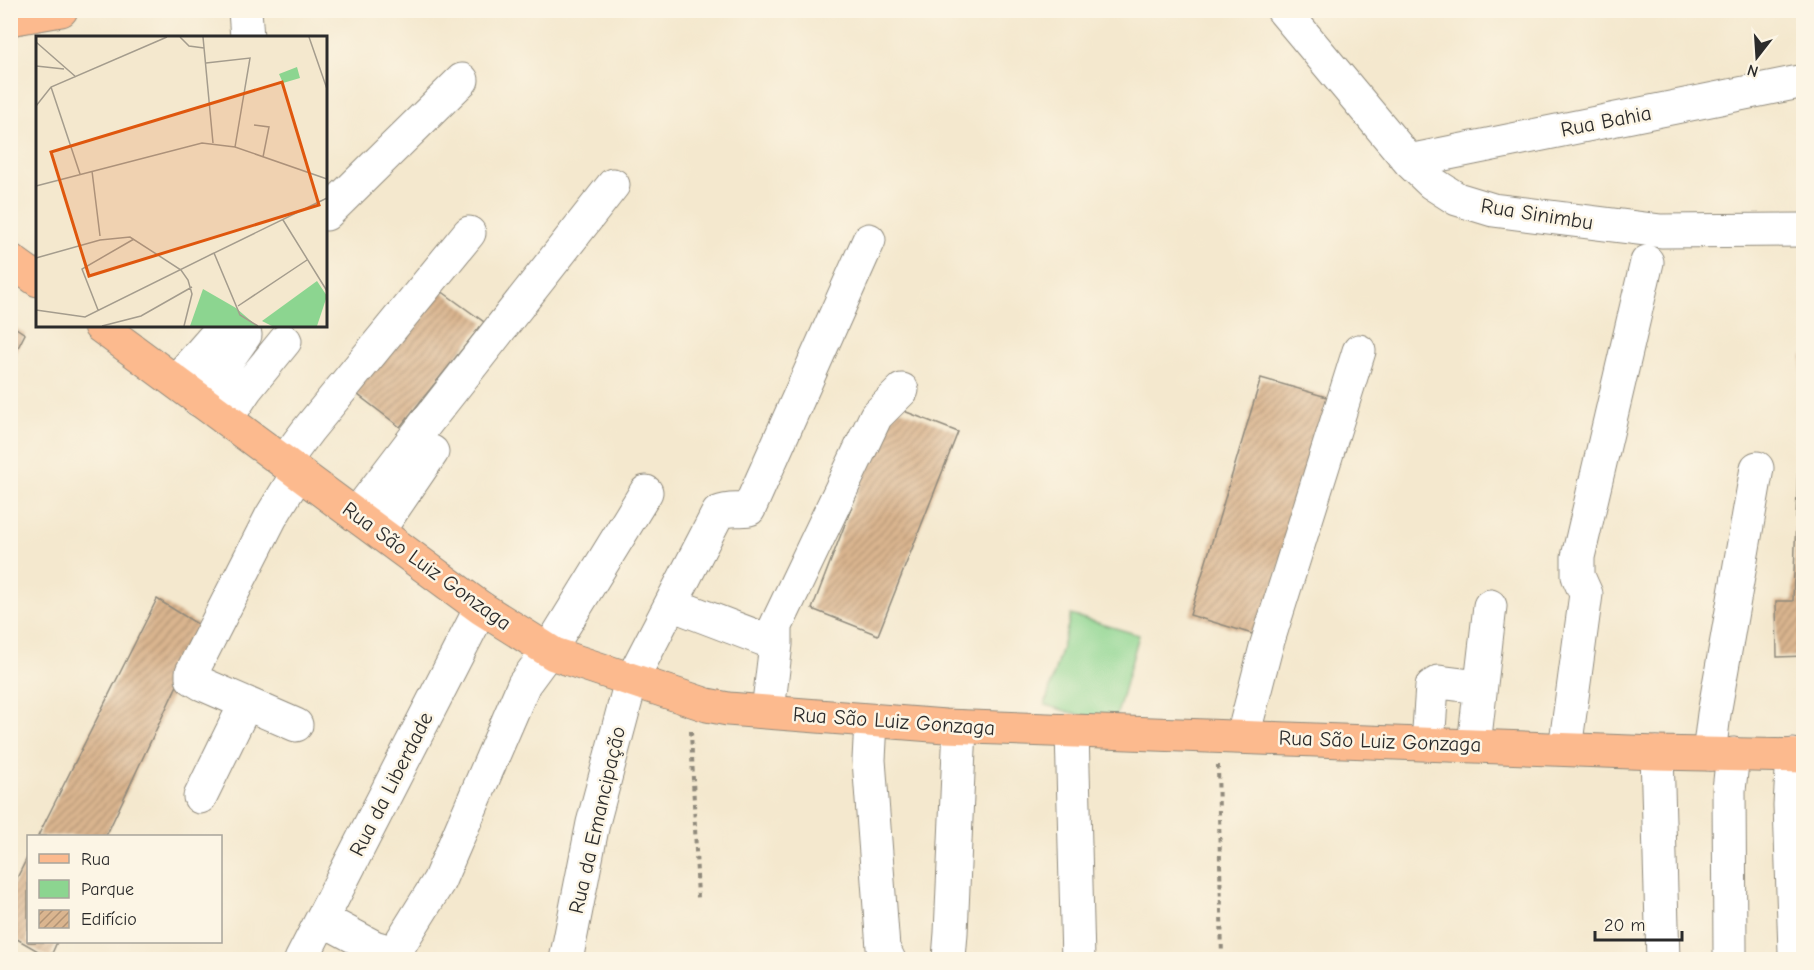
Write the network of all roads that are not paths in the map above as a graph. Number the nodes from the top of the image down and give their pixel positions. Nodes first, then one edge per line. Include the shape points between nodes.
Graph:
1 (245, 10) edge
2 (1283, 10) edge
3 (247, 36) edge
4 (462, 80) dead end
5 (1803, 81) edge
6 (1409, 161) junction
7 (613, 185) dead end
8 (327, 213) edge
9 (1803, 230) edge
10 (469, 233) dead end
11 (869, 240) dead end
12 (10, 260) edge
13 (1647, 262) dead end
14 (36, 279) edge
15 (101, 327) edge
16 (235, 330) edge
17 (285, 341) dead end
18 (1359, 351) dead end
19 (188, 390) junction
20 (902, 390) dead end
21 (226, 419) junction
22 (432, 452) dead end
23 (291, 468) junction
24 (1756, 468) dead end
25 (646, 492) dead end
26 (367, 523) junction
27 (671, 604) junction
28 (1490, 606) dead end
29 (481, 608) junction
30 (776, 645) junction
31 (549, 650) junction
32 (631, 681) junction
33 (1479, 687) junction
34 (246, 703) junction
35 (768, 711) junction
36 (871, 721) junction
37 (296, 724) dead end
38 (960, 727) junction
39 (1072, 731) junction
40 (1231, 736) junction
41 (1428, 744) junction
42 (1474, 745) junction
43 (1564, 749) junction
44 (1657, 753) junction
45 (1721, 754) junction
46 (1798, 756) edge
47 (200, 797) dead end
48 (322, 919) junction
49 (1730, 951) dead end
50 (1795, 952) dead end
51 (301, 960) edge
52 (566, 960) edge
53 (889, 960) edge
54 (948, 960) edge
55 (1078, 960) edge
56 (1663, 960) edge

1 - 3 street
2 - 6 street, Rua Sinimbu
4 - 8 street
5 - 6 street, Rua Bahia
6 - 9 street, Rua Sinimbu via 1457,199 1493,210 1661,231
7 - 26 street via 426,423
10 - 23 street via 308,430
11 - 27 street, Rua da Emancipação via 749,509 729,508 718,513
12 - 14 main road
13 - 43 street via 1578,557 1578,576 1586,594
15 - 19 main road, Rua São Luiz Gonzaga
16 - 19 street
17 - 21 street
18 - 40 street via 1266,646
19 - 21 main road, Rua São Luiz Gonzaga
20 - 30 street via 876,416 776,626
21 - 23 main road, Rua São Luiz Gonzaga
22 - 26 street
23 - 26 main road, Rua São Luiz Gonzaga
23 - 34 street via 271,517 192,672 192,678 202,684
24 - 45 street via 1714,714
25 - 31 street
26 - 29 main road, Rua São Luiz Gonzaga
27 - 30 street
27 - 32 street, Rua da Emancipação
28 - 33 street
29 - 31 main road, Rua São Luiz Gonzaga
29 - 48 street, Rua da Liberdade
30 - 35 street
31 - 32 main road, Rua São Luiz Gonzaga
31 - 48 street via 524,684 439,881 398,947 388,951 374,947
32 - 35 main road, Rua São Luiz Gonzaga via 728,709
32 - 52 street, Rua da Emancipação via 593,823
33 - 41 street via 1439,682 1432,686
33 - 42 street
34 - 37 street
34 - 47 street
35 - 36 main road, Rua São Luiz Gonzaga
36 - 38 main road, Rua São Luiz Gonzaga
36 - 53 street via 869,760 883,948
38 - 39 main road, Rua São Luiz Gonzaga
38 - 54 street
39 - 40 main road, Rua São Luiz Gonzaga
39 - 55 street
40 - 41 main road, Rua São Luiz Gonzaga
41 - 42 main road, Rua São Luiz Gonzaga
42 - 43 main road, Rua São Luiz Gonzaga
43 - 44 main road, Rua São Luiz Gonzaga
44 - 45 main road, Rua São Luiz Gonzaga
44 - 56 street
45 - 46 main road, Rua São Luiz Gonzaga
45 - 49 street via 1729,790
46 - 50 street via 1790,805
48 - 51 street, Rua da Liberdade

